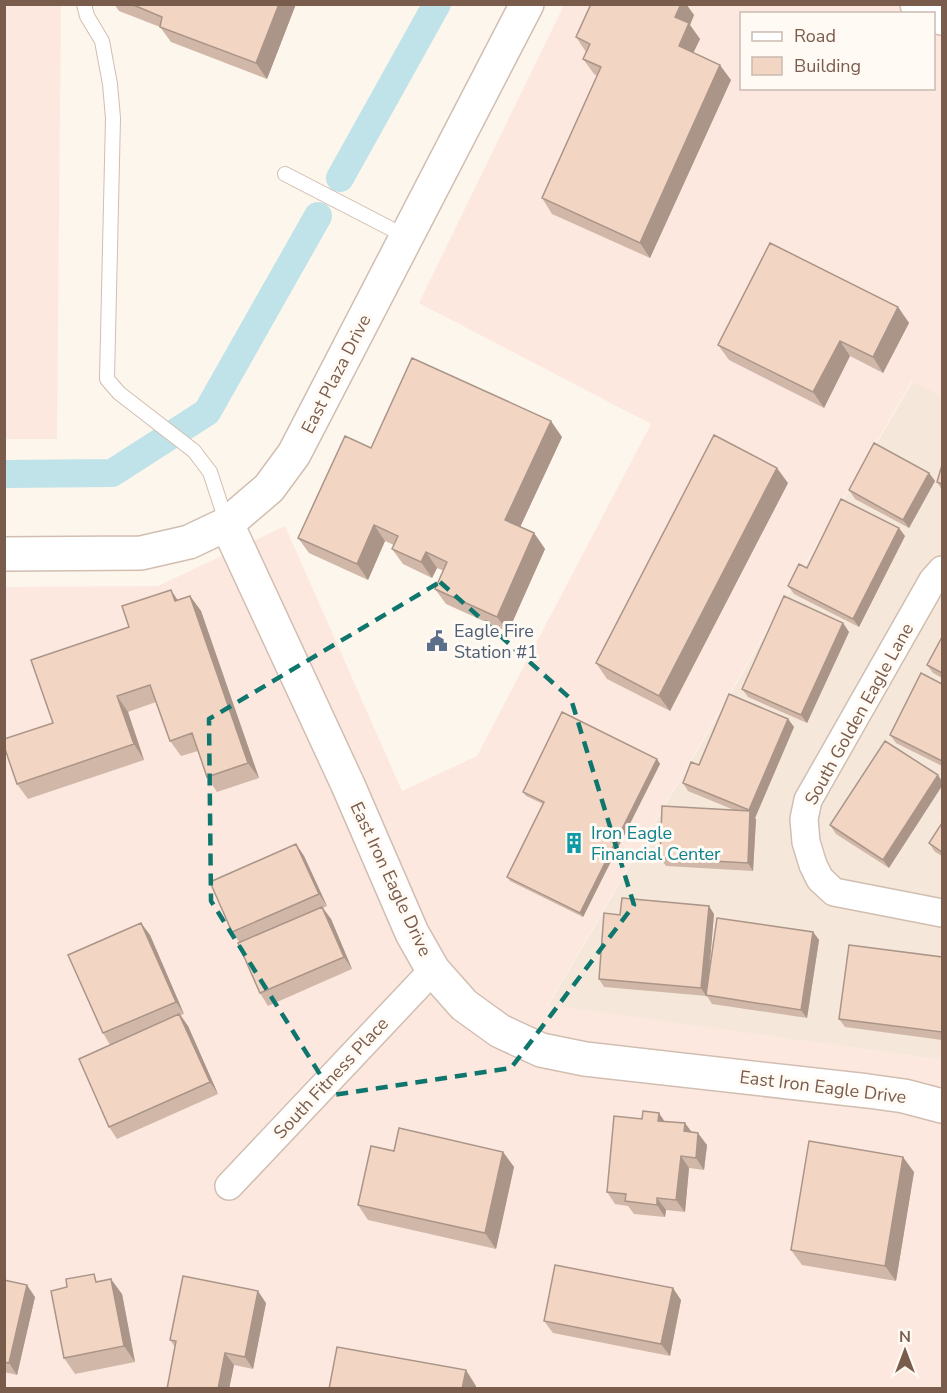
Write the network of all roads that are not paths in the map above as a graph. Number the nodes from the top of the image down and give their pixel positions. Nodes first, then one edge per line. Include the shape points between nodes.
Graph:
1 (84, 4) edge
2 (527, 4) edge
3 (917, 4) edge
4 (931, 12) edge
5 (285, 174) dead end
6 (407, 237) junction
7 (227, 524) junction
8 (4, 554) edge
9 (942, 570) edge
10 (942, 913) edge
11 (433, 970) junction
12 (942, 1106) edge
13 (230, 1186) dead end

1 - 7 lane via 102,41 113,118 107,379 119,393 194,451 210,472
2 - 6 street, East Plaza Drive
3 - 4 street
5 - 6 lane
6 - 7 street, East Plaza Drive via 294,454 269,488
7 - 8 street, East Plaza Drive via 189,542 141,553
7 - 11 street, East Iron Eagle Drive via 412,933
9 - 10 street, South Golden Eagle Lane via 808,800 804,819 813,865 820,879 834,892
11 - 12 street, East Iron Eagle Drive via 464,1005 500,1031 541,1050 585,1059 868,1090
11 - 13 street, South Fitness Place

